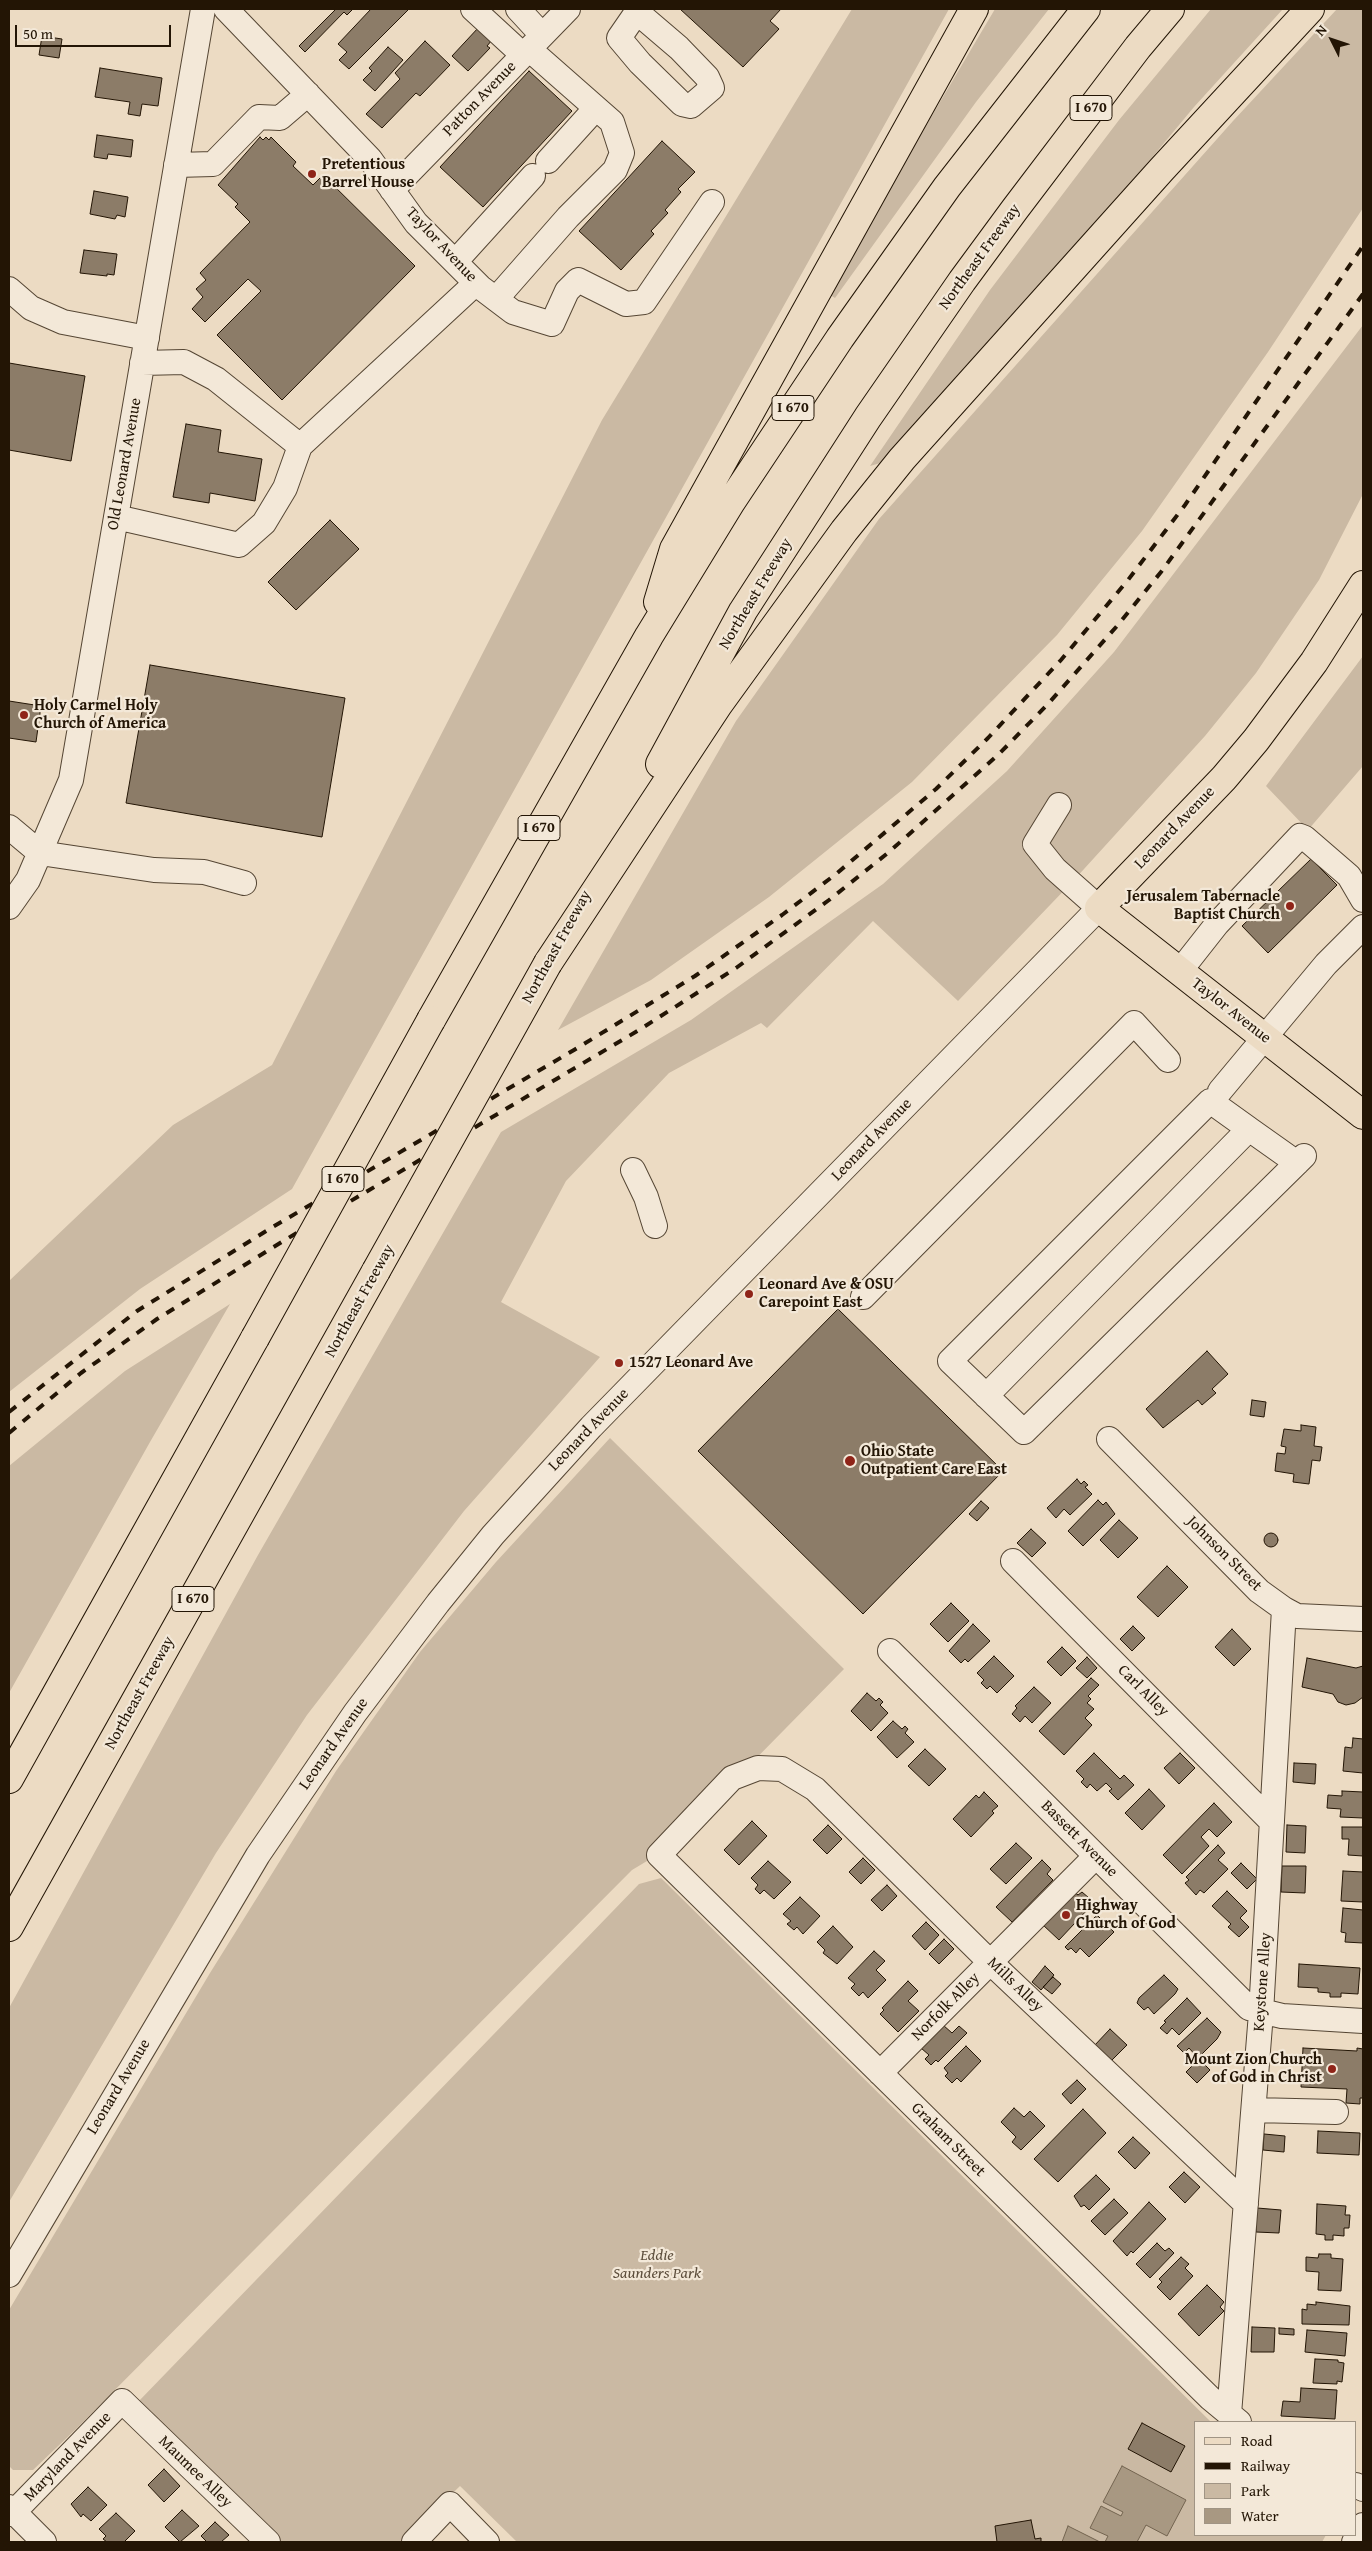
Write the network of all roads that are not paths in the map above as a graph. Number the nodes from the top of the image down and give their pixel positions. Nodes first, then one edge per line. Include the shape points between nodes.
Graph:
1 (203, 9) edge
2 (226, 9) edge
3 (473, 9) edge
4 (518, 9) edge
5 (568, 9) edge
6 (974, 9) edge
7 (1086, 9) edge
8 (1170, 9) edge
9 (1310, 9) edge
10 (531, 46) junction
11 (308, 94) junction
12 (596, 108) junction
13 (176, 166) junction
14 (392, 190) junction
15 (712, 202) dead end
16 (455, 262) junction
17 (476, 283) junction
18 (9, 289) edge
19 (496, 299) junction
20 (147, 338) junction
21 (142, 363) junction
22 (300, 446) junction
23 (116, 517) junction
24 (1363, 585) edge
25 (648, 636) junction
26 (1059, 805) dead end
27 (9, 827) edge
28 (40, 852) junction
29 (244, 883) dead end
30 (1363, 900) edge
31 (9, 907) edge
32 (1099, 908) junction
33 (1363, 927) edge
34 (548, 963) junction
35 (1180, 971) junction
36 (1265, 1037) junction
37 (1168, 1060) dead end
38 (1220, 1091) dead end
39 (1363, 1115) edge
40 (1249, 1129) junction
41 (633, 1170) dead end
42 (655, 1226) dead end
43 (863, 1297) dead end
44 (986, 1396) junction
45 (1109, 1439) dead end
46 (1013, 1561) dead end
47 (1284, 1609) junction
48 (1363, 1620) edge
49 (890, 1651) dead end
50 (782, 1768) joint
51 (9, 1779) edge
52 (1272, 1822) junction
53 (1096, 1856) junction
54 (9, 1927) edge
55 (990, 1962) junction
56 (1261, 2013) junction
57 (1363, 2021) edge
58 (880, 2073) junction
59 (1254, 2110) junction
60 (1336, 2112) dead end
61 (1246, 2204) junction
62 (9, 2275) edge
63 (122, 2401) joint
64 (1234, 2418) edge
65 (10, 2511) edge
66 (1363, 2525) edge
67 (44, 2542) edge
68 (268, 2542) edge
69 (414, 2542) edge
70 (486, 2542) edge
71 (1354, 2542) edge

1 - 13 street, Old Leonard Avenue
2 - 11 street, Taylor Avenue
3 - 10 street
4 - 10 street
5 - 10 street, Patton Avenue
6 - 25 main road via 674,549
7 - 25 main road, I 670 via 946,186 731,502
8 - 34 main road, Northeast Freeway / I 670 via 1076,127 962,281 806,511 743,612
9 - 34 main road via 940,417 844,530 718,705
10 - 12 street
10 - 14 street, Patton Avenue
11 - 13 street via 280,118 259,117 213,164
11 - 14 street, Taylor Avenue via 370,159
12 - 16 street
12 - 19 street via 612,122 621,146 622,153 615,170
13 - 20 street, Old Leonard Avenue
14 - 16 street, Taylor Avenue via 416,223
15 - 19 street, Taylor Avenue via 644,302 626,304 578,280 567,291 552,324 513,312
16 - 17 street, Taylor Avenue
17 - 19 street, Taylor Avenue
17 - 22 street
18 - 20 street via 31,308 63,322
20 - 21 street, Old Leonard Avenue
21 - 22 street via 184,362 192,366 216,379
21 - 23 street, Old Leonard Avenue
22 - 23 street via 285,488 264,523 239,545
23 - 28 street, Old Leonard Avenue via 71,780
24 - 32 main road, Leonard Avenue via 1308,670 1256,740 1224,778
25 - 51 main road, I 670, bridge
26 - 32 street via 1035,844 1054,868
27 - 28 street
28 - 29 street via 154,870 204,872
28 - 31 street, Old Leonard Avenue via 28,880
30 - 35 street via 1349,876 1300,836 1217,924
32 - 35 main road, Taylor Avenue
32 - 62 street, Leonard Avenue via 591,1427 493,1535 444,1596 354,1713 258,1855
33 - 36 street via 1326,964
34 - 54 main road, Northeast Freeway / I 670, bridge
35 - 36 main road, Taylor Avenue
36 - 38 street
36 - 39 main road, Taylor Avenue
37 - 43 street via 1134,1023
40 - 44 street
40 - 44 street via 1210,1101 950,1361
40 - 44 street via 1300,1159 1024,1432
41 - 42 street
45 - 47 street, Johnson Street via 1259,1591
46 - 52 street, Carl Alley
47 - 48 street, Johnson Street via 1297,1616
47 - 52 street, Keystone Alley
49 - 53 street, Bassett Avenue
50 - 55 street, Mills Alley via 815,1789
50 - 58 street, Graham Street via 758,1768 732,1778 659,1855
52 - 56 street, Keystone Alley
53 - 55 street, Norfolk Alley
53 - 56 street, Bassett Avenue via 1249,2008
55 - 58 street, Norfolk Alley
55 - 61 street, Mills Alley
56 - 57 street, Bassett Avenue
56 - 59 street, Keystone Alley
58 - 64 street, Graham Street
59 - 60 street
59 - 61 street, Keystone Alley
61 - 64 street, Keystone Alley
63 - 65 street, Maryland Avenue
63 - 68 street, Maumee Alley
65 - 67 street
66 - 71 street
69 - 70 street via 450,2504

